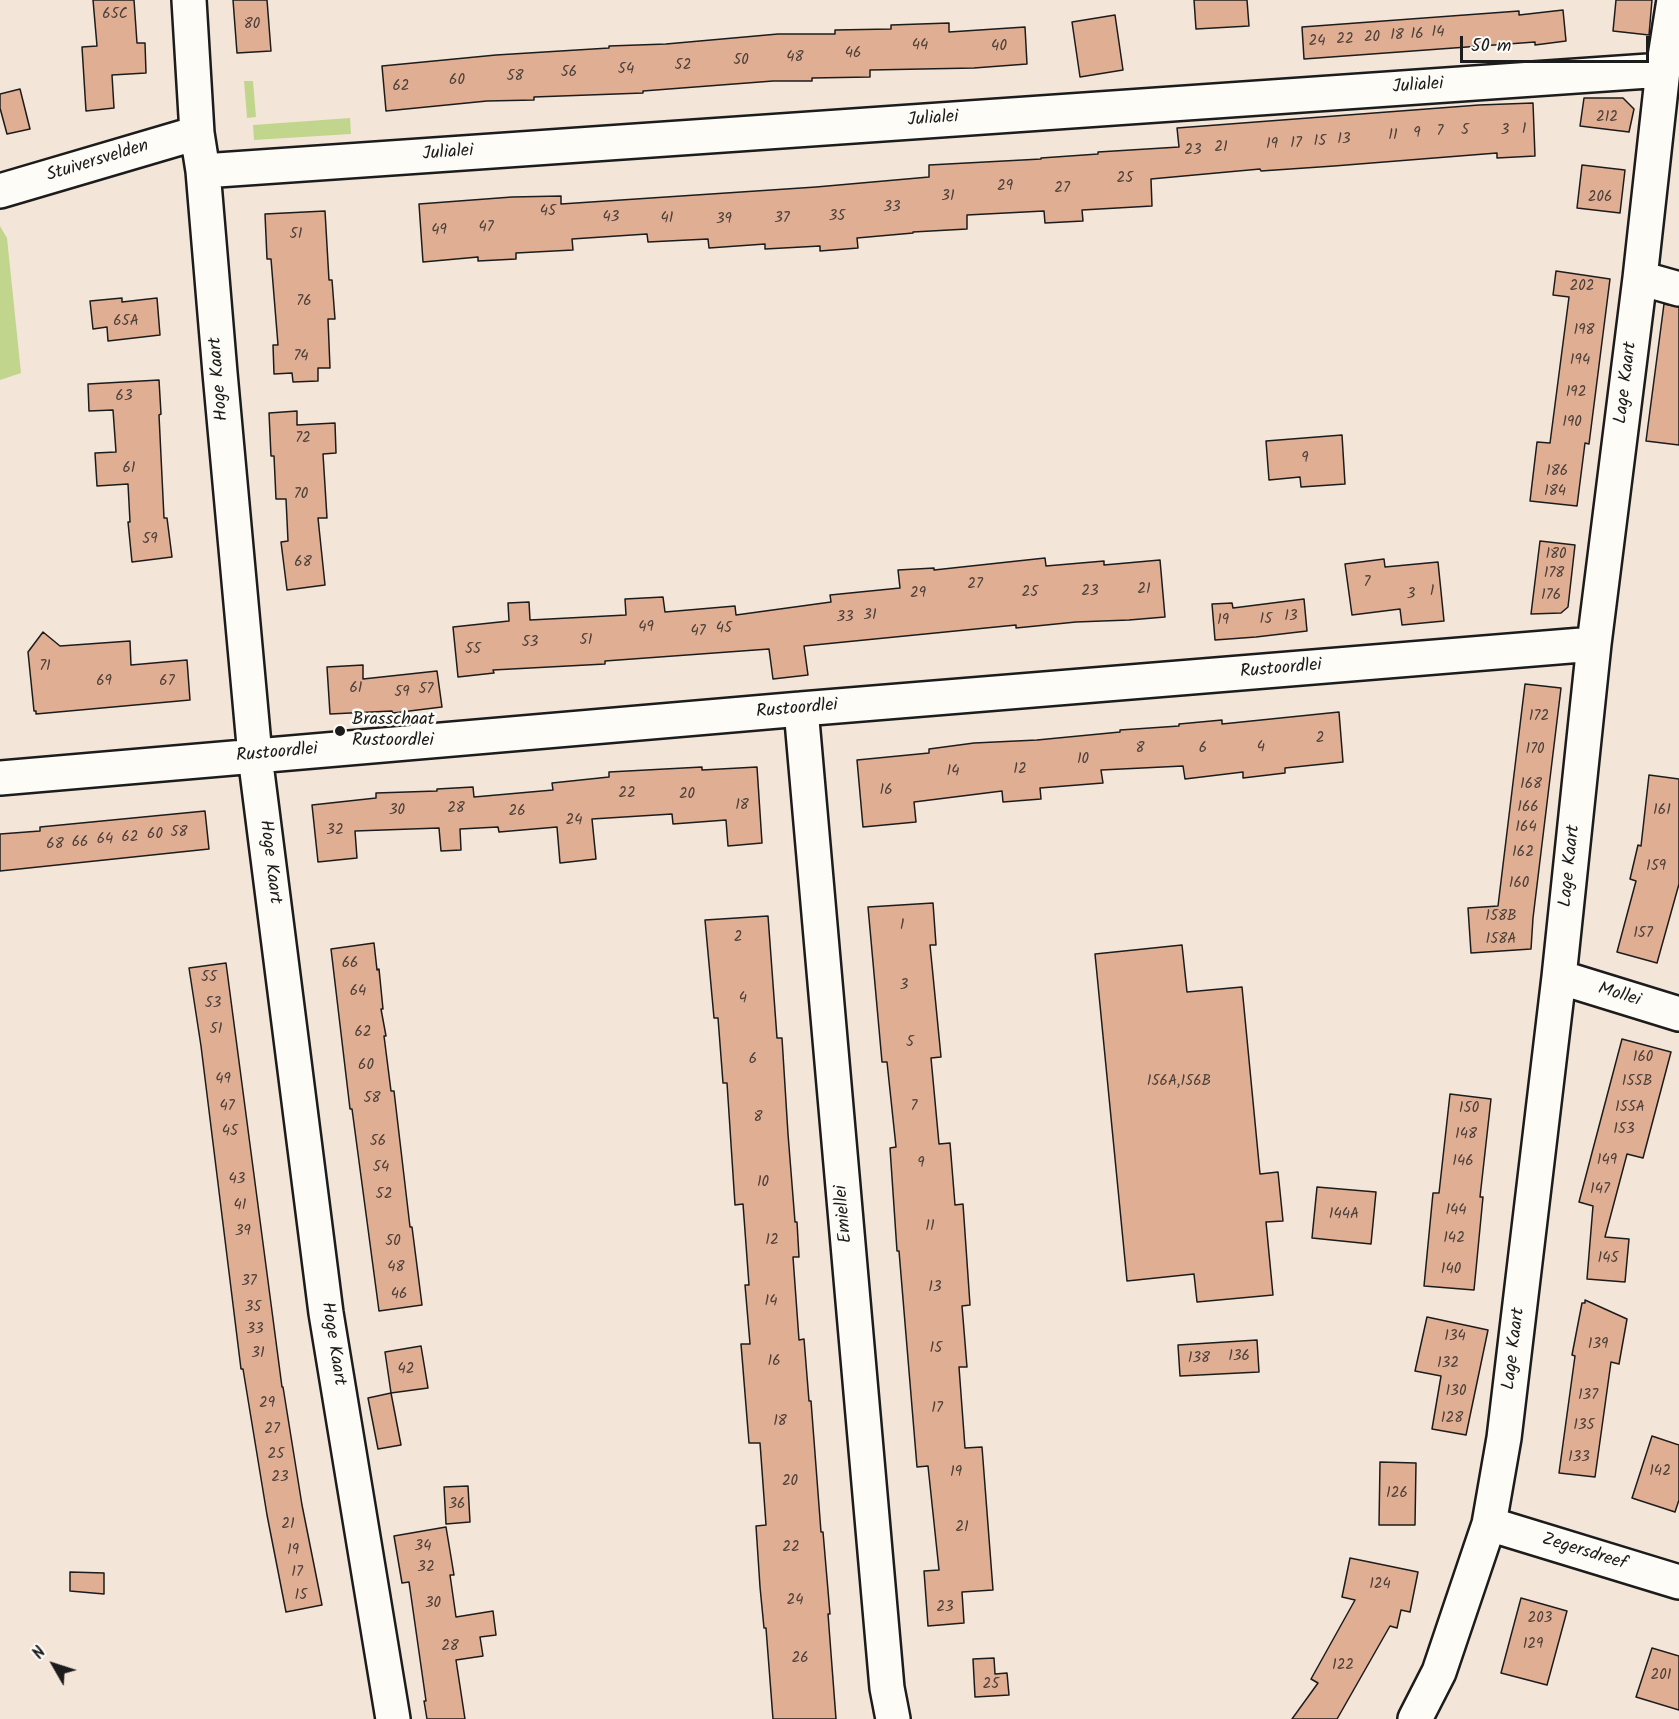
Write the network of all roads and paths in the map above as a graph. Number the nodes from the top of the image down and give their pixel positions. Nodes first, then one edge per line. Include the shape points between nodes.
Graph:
1 (189, 0) edge
2 (1674, 0) edge
3 (1663, 70) junction
4 (197, 133) junction
5 (203, 171) junction
6 (0, 191) edge
7 (1640, 278) junction
8 (1679, 289) edge
9 (1594, 644) junction
10 (801, 709) junction
11 (255, 756) junction
12 (0, 778) edge
13 (1559, 977) junction
14 (1679, 1014) edge
15 (1489, 1524) junction
16 (1679, 1582) edge
17 (393, 1719) edge
18 (893, 1719) edge
19 (1415, 1719) edge

1 - 4 street, Hoge Kaart
2 - 3 street, Lage Kaart
3 - 5 street, Julialei
3 - 7 street, Lage Kaart
4 - 5 street, Hoge Kaart
4 - 6 street, Stuiversvelden
5 - 11 street, Hoge Kaart
7 - 8 street
7 - 9 street, Lage Kaart
9 - 10 street, Rustoordlei
9 - 13 street, Lage Kaart
10 - 11 street, Rustoordlei
10 - 18 street, Emiellei via 884,1664
11 - 12 street, Rustoordlei
11 - 17 street, Hoge Kaart via 326,1313
13 - 14 street, Mollei
13 - 15 street, Lage Kaart via 1505,1426
15 - 16 street, Zegersdreef
15 - 19 street, Lage Kaart via 1439,1672

